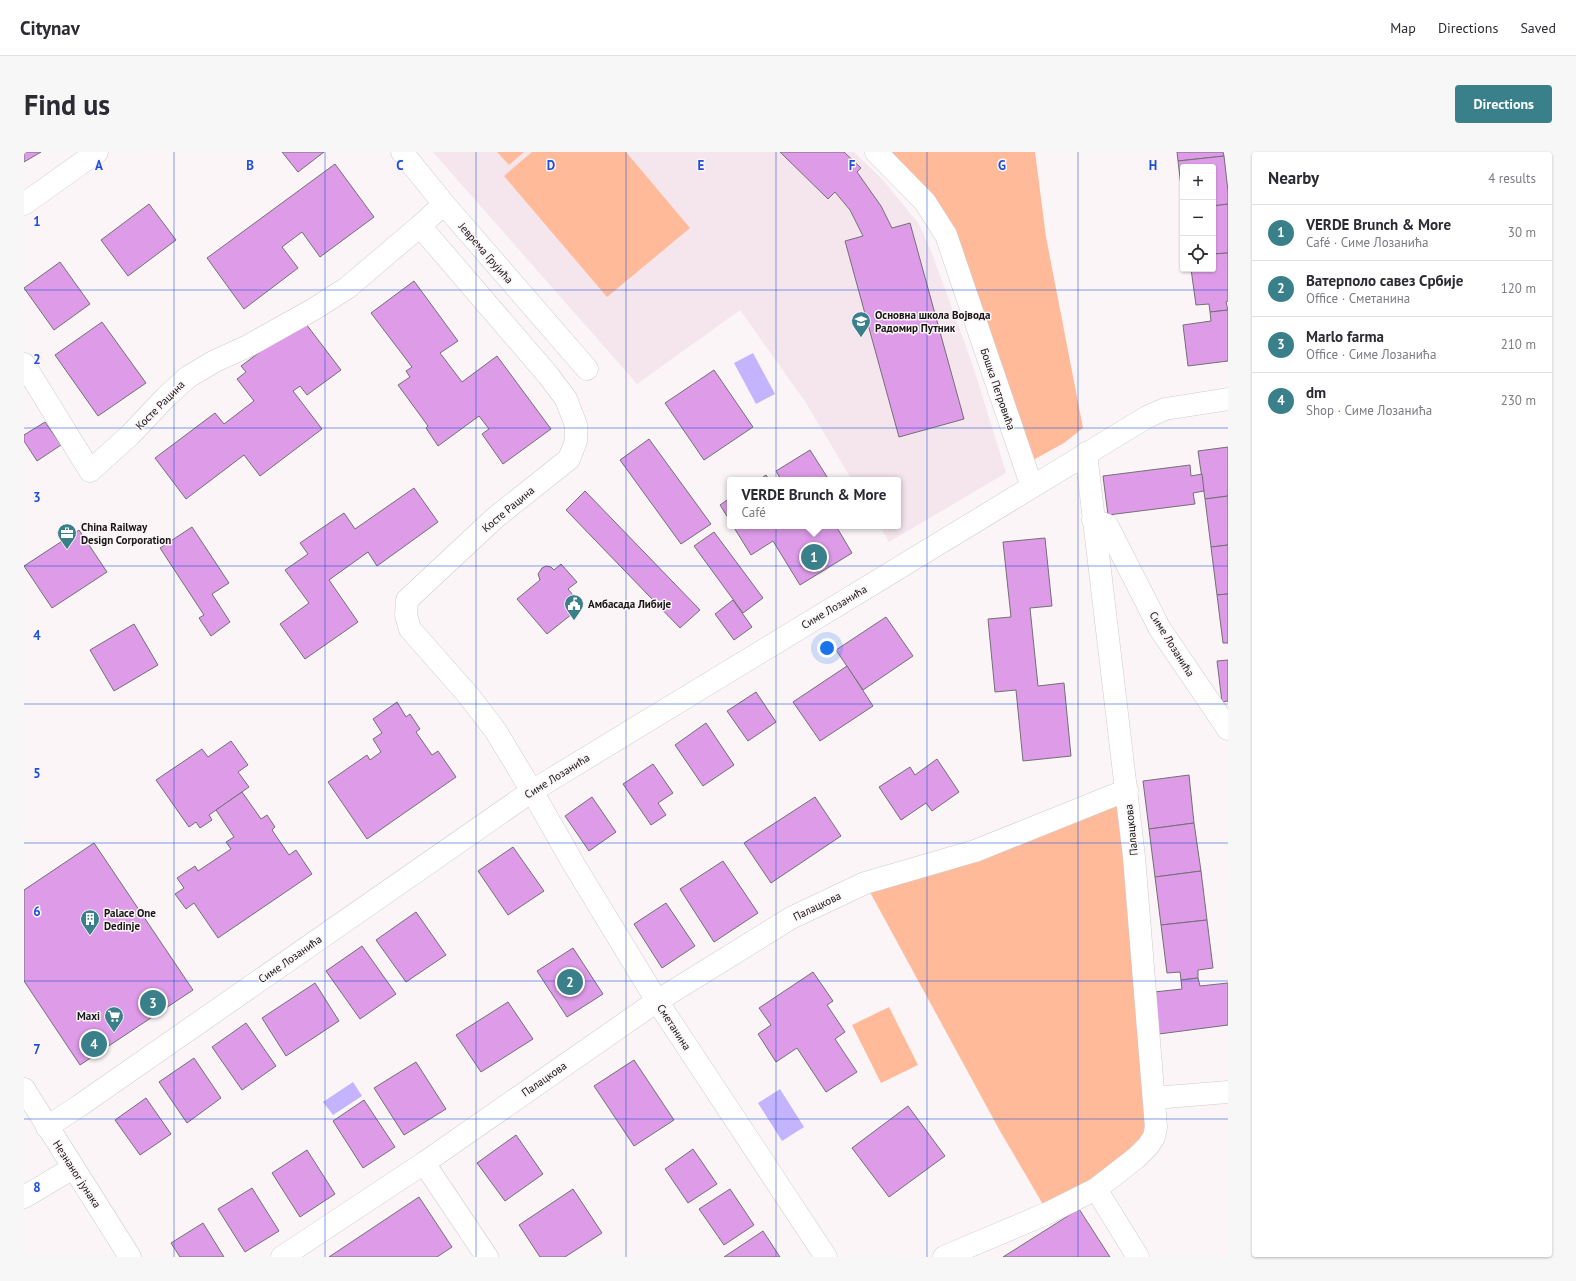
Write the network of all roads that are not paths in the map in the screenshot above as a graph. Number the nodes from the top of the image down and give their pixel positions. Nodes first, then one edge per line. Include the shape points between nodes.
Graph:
1 (97, 152) edge
2 (402, 152) edge
3 (876, 152) edge
4 (24, 204) edge
5 (444, 204) junction
6 (420, 226) junction
7 (24, 364) edge
8 (587, 369) dead end
9 (1228, 399) edge
10 (1086, 453) junction
11 (1032, 487) junction
12 (1093, 520) junction
13 (1228, 729) edge
14 (1127, 790) junction
15 (532, 791) junction
16 (657, 1001) junction
17 (24, 1090) edge
18 (1228, 1092) edge
19 (1154, 1098) junction
20 (46, 1126) junction
21 (424, 1163) junction
22 (73, 1168) junction
23 (1096, 1189) junction
24 (24, 1197) edge
25 (130, 1257) edge
26 (282, 1257) edge
27 (487, 1257) edge
28 (826, 1257) edge
29 (944, 1257) edge
30 (1138, 1257) edge

1 - 4 street
2 - 5 street, Јеврема Грујића
3 - 11 street, Бошка Петровића via 925,202 946,235
5 - 6 street, Косте Рацина
5 - 8 street, Јеврема Грујића
6 - 7 street, Косте Рацина via 347,288 314,309 188,377 90,471
6 - 15 street, Косте Рацина via 548,375 566,399 576,425 576,441 569,459 496,517 407,600 406,615 410,629 495,730
9 - 10 street, Симе Лозанића via 1165,409
10 - 11 street, Симе Лозанића
10 - 12 street
11 - 15 street, Симе Лозанића
12 - 13 street, Симе Лозанића via 1107,525 1160,629
12 - 14 street
14 - 16 street, Палацкова via 980,850 865,883 791,918
14 - 19 street, Палацкова
15 - 16 street, Сметанина via 573,864
15 - 20 street, Симе Лозанића via 79,1106
16 - 21 street, Палацкова
16 - 28 street, Сметанина
17 - 20 street, Незнаног јунака
18 - 19 street
19 - 23 street, Палацкова via 1156,1127 1148,1146
20 - 22 street, Незнаног јунака
21 - 26 street, Палацкова
21 - 27 street
22 - 24 street
22 - 25 street, Незнаног јунака
23 - 29 street, Палацкова via 1048,1213
23 - 30 street

